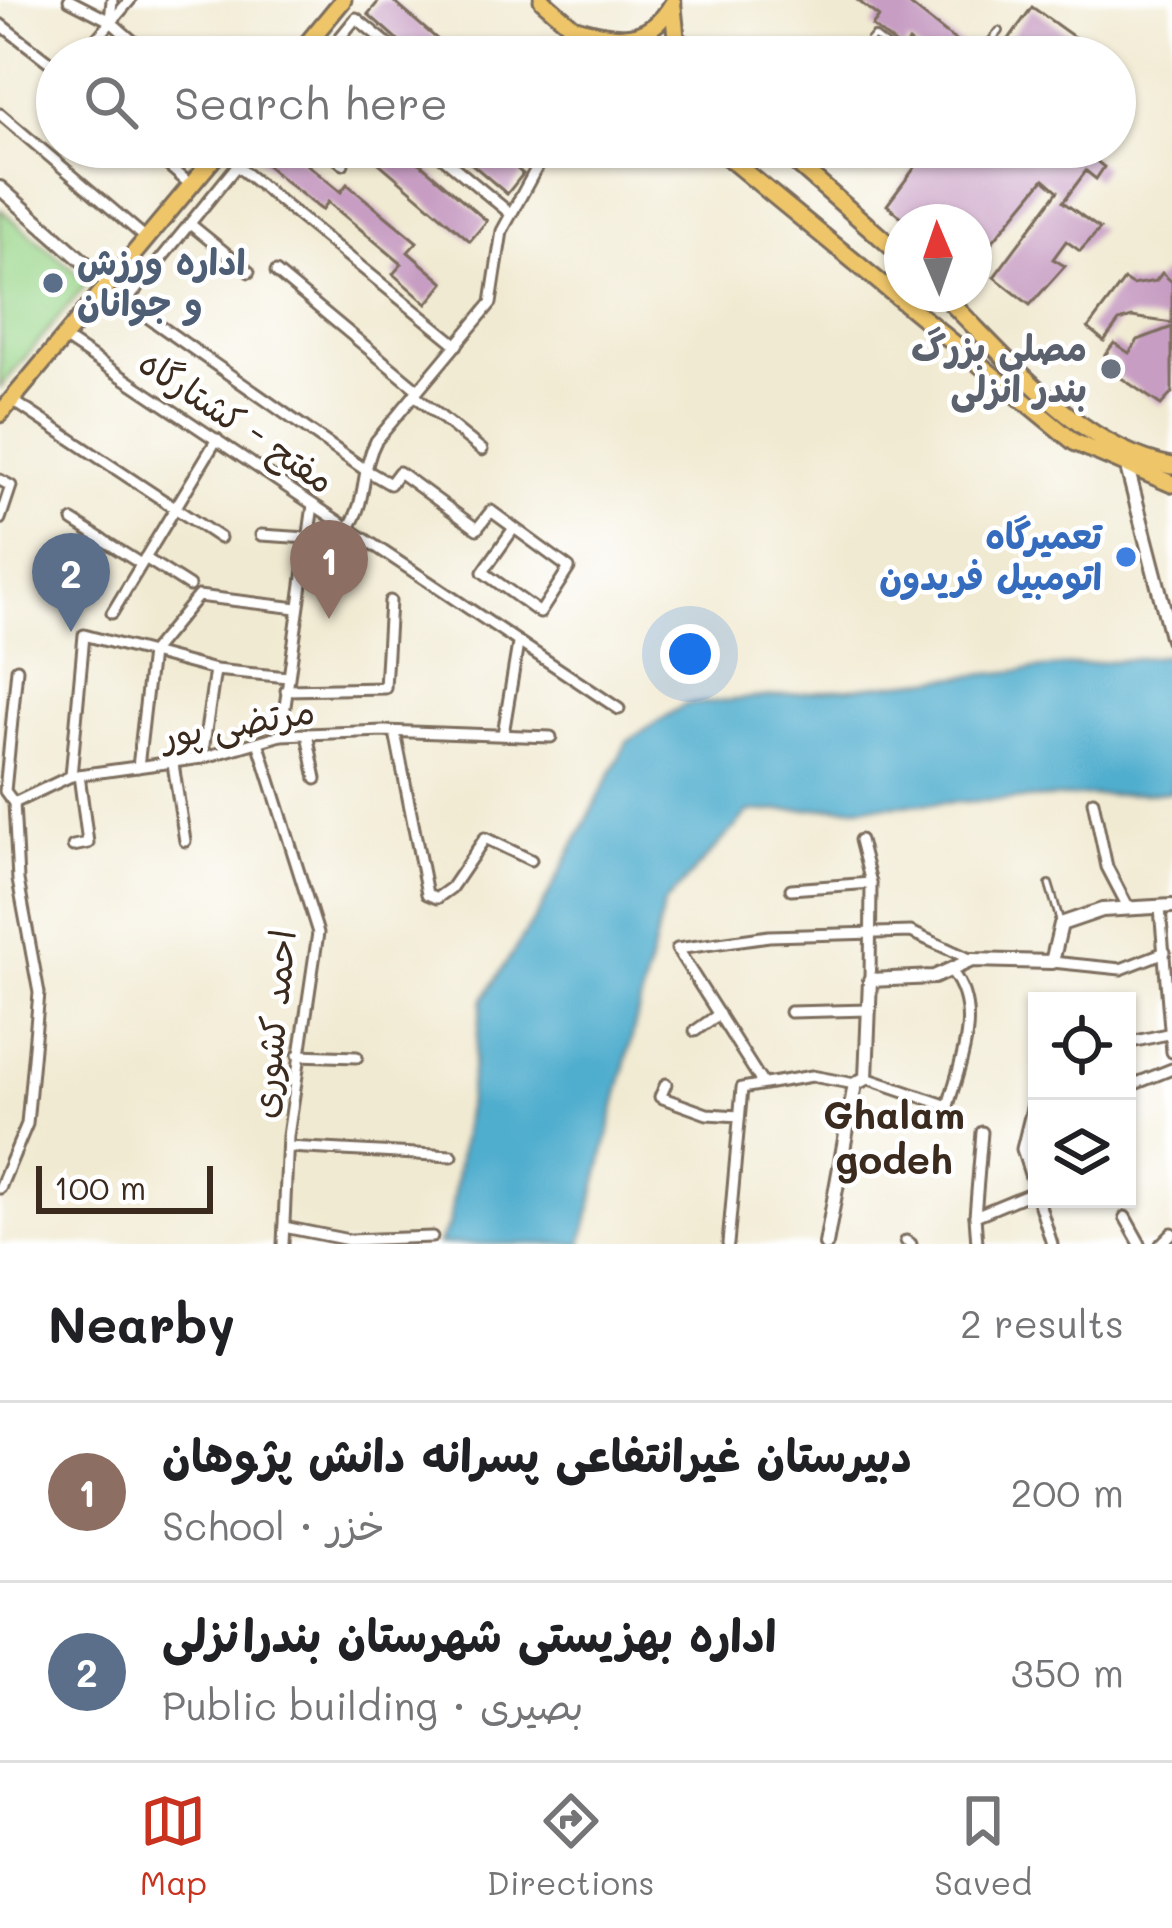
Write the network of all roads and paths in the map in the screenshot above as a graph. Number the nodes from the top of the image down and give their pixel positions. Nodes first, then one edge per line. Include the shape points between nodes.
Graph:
1 (69, 0) edge
2 (112, 0) edge
3 (130, 0) edge
4 (343, 0) edge
5 (542, 0) edge
6 (673, 2) edge
7 (110, 21) junction
8 (572, 27) junction
9 (2, 29) edge
10 (999, 31) dead end
11 (98, 36) edge
12 (127, 36) edge
13 (313, 36) edge
14 (341, 36) edge
15 (378, 36) edge
16 (582, 36) edge
17 (602, 36) edge
18 (639, 36) edge
19 (675, 36) edge
20 (995, 36) edge
21 (36, 53) edge
22 (0, 115) edge
23 (36, 145) edge
24 (63, 168) edge
25 (171, 168) edge
26 (205, 168) edge
27 (235, 168) edge
28 (239, 168) edge
29 (455, 168) edge
30 (536, 168) edge
31 (741, 168) edge
32 (804, 168) edge
33 (191, 185) junction
34 (0, 188) edge
35 (511, 214) junction
36 (190, 224) junction
37 (148, 239) junction
38 (884, 240) edge
39 (249, 272) dead end
40 (276, 272) dead end
41 (109, 284) junction
42 (962, 312) edge
43 (64, 338) junction
44 (457, 345) junction
45 (416, 393) junction
46 (12, 400) junction
47 (0, 414) edge
48 (217, 440) junction
49 (482, 450) dead end
50 (1172, 466) edge
51 (1127, 467) junction
52 (364, 469) junction
53 (0, 480) edge
54 (1172, 484) edge
55 (314, 505) junction
56 (175, 509) junction
57 (0, 519) edge
58 (73, 521) dead end
59 (514, 528) junction
60 (348, 529) junction
61 (261, 536) dead end
62 (220, 538) dead end
63 (308, 538) junction
64 (102, 539) junction
65 (73, 550) dead end
66 (143, 561) junction
67 (189, 586) dead end
68 (390, 601) dead end
69 (297, 608) junction
70 (112, 613) dead end
71 (1171, 635) edge
72 (518, 644) junction
73 (151, 653) junction
74 (17, 669) dead end
75 (215, 670) junction
76 (288, 677) junction
77 (286, 690) junction
78 (619, 709) dead end
79 (395, 732) junction
80 (307, 734) junction
81 (503, 734) junction
82 (281, 735) junction
83 (550, 737) dead end
84 (259, 745) junction
85 (202, 758) junction
86 (172, 764) junction
87 (139, 767) junction
88 (75, 776) junction
89 (316, 778) dead end
90 (1093, 801) dead end
91 (14, 803) junction
92 (860, 840) dead end
93 (184, 841) dead end
94 (73, 846) dead end
95 (531, 860) dead end
96 (18, 880) junction
97 (0, 881) edge
98 (871, 883) junction
99 (1049, 884) dead end
100 (791, 889) dead end
101 (1166, 907) edge
102 (1129, 909) junction
103 (1061, 924) junction
104 (870, 935) junction
105 (1165, 952) junction
106 (972, 960) junction
107 (1052, 962) junction
108 (952, 972) junction
109 (870, 980) junction
110 (869, 1010) junction
111 (790, 1012) dead end
112 (719, 1014) junction
113 (695, 1030) dead end
114 (1167, 1034) junction
115 (1136, 1041) edge
116 (1172, 1052) edge
117 (298, 1055) junction
118 (357, 1057) dead end
119 (1172, 1069) edge
120 (761, 1081) junction
121 (860, 1081) junction
122 (666, 1084) dead end
123 (1136, 1084) edge
124 (740, 1116) junction
125 (1028, 1124) edge
126 (982, 1132) dead end
127 (287, 1147) junction
128 (452, 1156) dead end
129 (1028, 1170) edge
130 (0, 1188) edge
131 (1028, 1194) edge
132 (1040, 1208) edge
133 (976, 1216) junction
134 (1125, 1217) dead end
135 (284, 1227) junction
136 (1172, 1233) edge
137 (432, 1237) dead end
138 (283, 1244) edge
139 (728, 1244) edge
140 (826, 1244) edge
141 (976, 1244) edge
142 (1052, 1244) edge
143 (1140, 1244) edge
144 (1161, 1244) edge

1 - 7 street
2 - 7 street
3 - 7 street
4 - 13 main road
5 - 8 main road
6 - 18 main road
6 - 19 main road
7 - 11 street
7 - 12 street
8 - 16 main road
8 - 17 main road
9 - 21 street
10 - 20 lane
14 - 15 street via 356,18
22 - 23 street
24 - 37 street
25 - 33 street
26 - 33 main road
27 - 36 street
28 - 44 street
29 - 35 street
30 - 35 street
31 - 51 main road via 1074,442
32 - 38 main road
33 - 37 main road
34 - 41 street
35 - 44 street via 496,294
36 - 39 street
36 - 52 street via 126,302
37 - 41 main road
40 - 45 street
41 - 43 main road
42 - 50 main road via 1085,426
43 - 46 main road
43 - 48 street, مفتح - کشتارگاه
44 - 45 street
45 - 49 street
45 - 52 street
46 - 47 main road
46 - 56 street
48 - 55 street, مفتح - کشتارگاه
48 - 56 street
51 - 54 main road
51 - 71 street
52 - 59 street via 390,484 399,472 477,529 491,511
52 - 60 street via 362,508
53 - 57 street via 10,486
55 - 60 street, مفتح - کشتارگاه
55 - 63 street
56 - 62 street
56 - 66 street
58 - 64 street
59 - 59 street via 569,568 540,614 483,572
60 - 72 street, مفتح - کشتارگاه
61 - 63 street
63 - 69 street
64 - 65 street via 75,581
64 - 66 street
66 - 67 street
66 - 70 street
68 - 77 street via 385,688
69 - 73 street via 198,596
69 - 76 street
72 - 78 street, مفتح - کشتارگاه
72 - 81 street
73 - 75 street
73 - 87 street
73 - 88 street via 84,635
74 - 91 street via 5,790
75 - 76 street
75 - 85 street
76 - 77 street
77 - 82 street
79 - 80 street, مرتضی پور
79 - 81 street, مرتضی پور
79 - 95 street via 427,894 437,898 451,888 484,838
80 - 82 street, مرتضی پور
80 - 89 street
81 - 83 street, مرتضی پور
82 - 84 street, مرتضی پور
84 - 85 street, مرتضی پور
84 - 117 street, احمد کشوری via 317,933
85 - 86 street, مرتضی پور
86 - 87 street, مرتضی پور
86 - 93 street
87 - 88 street, مرتضی پور
88 - 91 street, مرتضی پور
88 - 94 street via 88,843
90 - 102 street via 1107,867
91 - 96 street
92 - 98 street
96 - 97 street
96 - 130 street via 39,993 27,1124
98 - 100 street
98 - 104 street
99 - 103 lane
101 - 102 street
101 - 105 street
102 - 103 street
103 - 107 street
104 - 106 street via 911,932
104 - 109 street
104 - 112 street via 769,936 677,949
105 - 107 street via 1120,968
105 - 114 street
106 - 107 street
106 - 108 street
108 - 109 street
108 - 121 street via 963,985 968,1018 948,1106
109 - 110 street
110 - 111 street
110 - 121 street
112 - 113 street
112 - 120 street
114 - 115 street
114 - 116 street
117 - 118 street
117 - 127 street, احمد کشوری
119 - 123 street
120 - 121 street
120 - 124 street via 742,1088
121 - 140 street
122 - 124 street via 660,1097 683,1108
124 - 139 street
125 - 129 street
126 - 133 street
127 - 128 street
127 - 135 street, احمد کشوری
131 - 133 street
132 - 142 street
133 - 141 street
134 - 143 street
135 - 137 street via 349,1240
135 - 138 street, احمد کشوری
136 - 144 street

